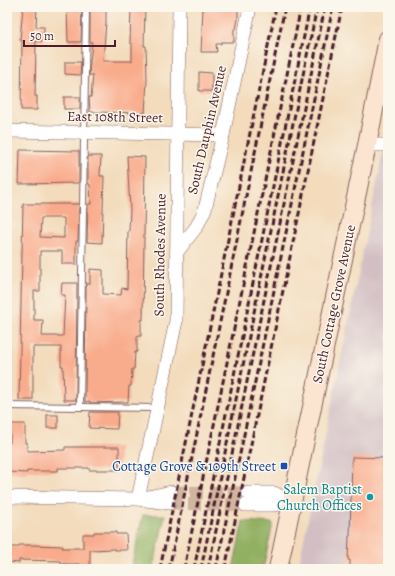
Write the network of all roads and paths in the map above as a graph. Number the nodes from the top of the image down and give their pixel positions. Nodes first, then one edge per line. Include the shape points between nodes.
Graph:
1 (86, 7) edge
2 (179, 7) edge
3 (250, 7) edge
4 (388, 39) edge
5 (7, 131) edge
6 (84, 132) junction
7 (178, 134) junction
8 (223, 135) junction
9 (367, 145) junction
10 (388, 145) edge
11 (177, 252) junction
12 (7, 406) edge
13 (80, 407) junction
14 (157, 408) junction
15 (7, 497) edge
16 (170, 498) tunnel mouth
17 (138, 499) junction
18 (247, 499) tunnel mouth
19 (292, 502) junction
20 (278, 569) edge

1 - 6 lane
2 - 7 street, South Rhodes Avenue
3 - 8 street, South Dauphin Avenue
4 - 9 street, South Cottage Grove Avenue
5 - 6 street, East 108th Street
6 - 7 street, East 108th Street
6 - 13 lane
7 - 8 street, East 108th Street
7 - 11 street, South Rhodes Avenue
8 - 11 street, South Dauphin Avenue via 206,209 197,226
9 - 10 street
9 - 19 street, South Cottage Grove Avenue
11 - 14 street, South Rhodes Avenue via 176,322
12 - 13 lane
13 - 14 lane
14 - 17 street, South Rhodes Avenue
15 - 17 street
16 - 17 street
18 - 19 street via 272,505
19 - 20 street, South Cottage Grove Avenue

